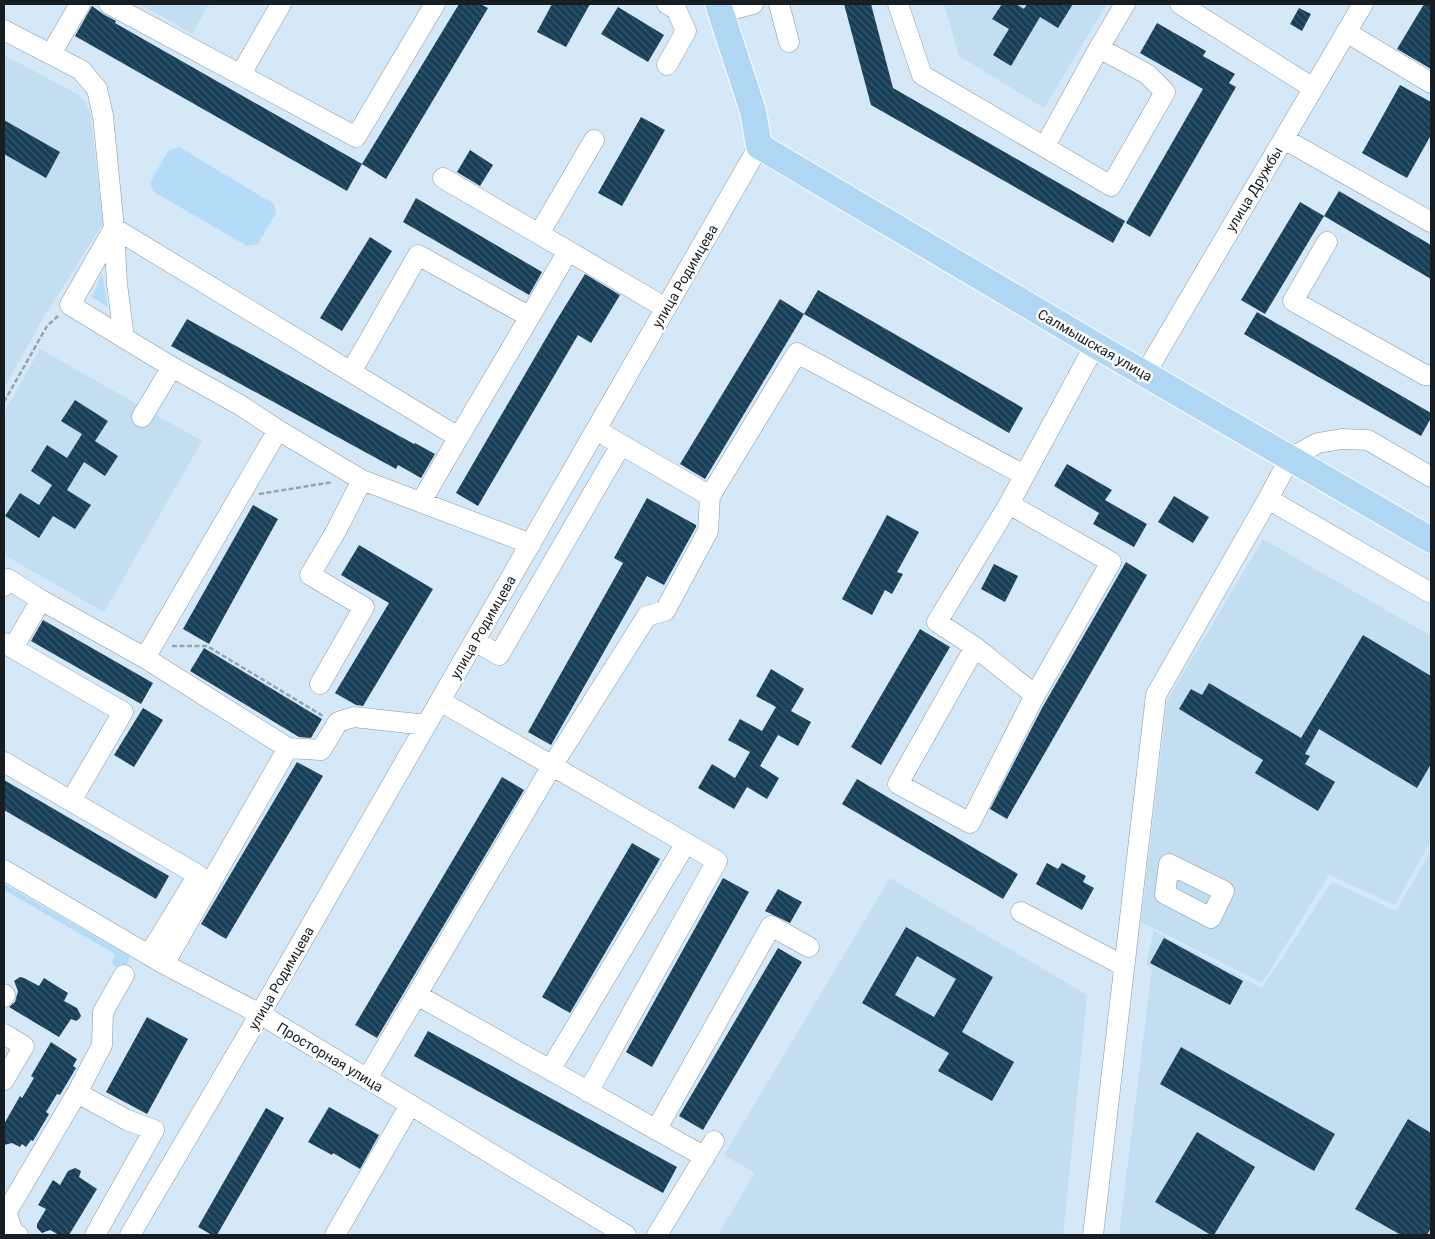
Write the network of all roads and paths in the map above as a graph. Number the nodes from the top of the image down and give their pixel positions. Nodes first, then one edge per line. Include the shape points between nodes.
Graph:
1 (80, 4) edge
2 (109, 4) edge
3 (281, 4) edge
4 (435, 4) edge
5 (667, 4) edge
6 (753, 4) edge
7 (780, 4) edge
8 (898, 4) edge
9 (1125, 4) edge
10 (1180, 4) edge
11 (1362, 4) edge
12 (719, 8) edge
13 (4, 30) edge
14 (1346, 32) junction
15 (789, 42) dead end
16 (1099, 48) junction
17 (51, 54) junction
18 (667, 65) dead end
19 (241, 74) junction
20 (1431, 83) edge
21 (1313, 88) junction
22 (594, 140) dead end
23 (1284, 140) junction
24 (759, 146) junction
25 (1045, 146) junction
26 (443, 178) dead end
27 (1431, 222) edge
28 (114, 228) junction
29 (539, 234) junction
30 (1327, 242) dead end
31 (568, 252) junction
32 (70, 305) junction
33 (666, 308) junction
34 (530, 317) junction
35 (124, 338) junction
36 (1094, 345) junction
37 (172, 367) junction
38 (351, 372) junction
39 (1145, 374) junction
40 (1431, 375) edge
41 (4, 402) edge
42 (142, 417) dead end
43 (278, 430) junction
44 (596, 430) junction
45 (458, 437) junction
46 (622, 445) junction
47 (1290, 458) junction
48 (1024, 475) junction
49 (1431, 477) edge
50 (360, 485) junction
51 (242, 491) junction
52 (710, 496) junction
53 (1268, 499) junction
54 (421, 502) junction
55 (1009, 504) junction
56 (1431, 540) edge
57 (531, 544) junction
58 (511, 578) junction
59 (4, 586) edge
60 (536, 592) junction
61 (1431, 593) edge
62 (41, 600) junction
63 (158, 636) junction
64 (475, 641) junction
65 (9, 645) edge
66 (975, 647) junction
67 (145, 658) junction
68 (320, 684) dead end
69 (1035, 695) junction
70 (440, 701) junction
71 (337, 724) junction
72 (426, 725) junction
73 (288, 748) junction
74 (4, 762) edge
75 (552, 766) junction
76 (71, 801) junction
77 (686, 843) junction
78 (4, 870) edge
79 (1133, 891) junction
80 (1165, 894) dead end
81 (1021, 912) dead end
82 (809, 948) dead end
83 (157, 960) junction
84 (1124, 966) junction
85 (124, 975) dead end
86 (4, 994) edge
87 (417, 995) junction
88 (4, 998) edge
89 (260, 1014) junction
90 (4, 1034) edge
91 (550, 1070) junction
92 (367, 1079) junction
93 (4, 1080) edge
94 (588, 1092) junction
95 (77, 1093) junction
96 (410, 1105) junction
97 (656, 1130) junction
98 (5, 1212) edge
99 (18, 1235) edge
100 (95, 1235) edge
101 (130, 1235) edge
102 (334, 1235) edge
103 (626, 1235) edge
104 (657, 1235) edge
105 (1093, 1235) edge

1 - 17 street
2 - 19 street
3 - 19 street
4 - 19 street via 356,137
5 - 18 street via 676,9 686,31
6 - 12 street
7 - 15 street
8 - 25 street via 922,75
9 - 16 street
10 - 21 street
11 - 14 street, улица Дружбы
12 - 24 main road via 753,111
13 - 17 street
14 - 20 street
14 - 21 street, улица Дружбы
16 - 25 street
16 - 25 street via 1147,74 1165,92 1111,186
17 - 28 street via 81,70 97,89 103,116
21 - 23 street, улица Дружбы
22 - 29 street
23 - 27 street
23 - 39 street, улица Дружбы
24 - 33 street, улица Родимцева
24 - 36 main road, Салмышская улица
26 - 29 street
28 - 32 street
28 - 35 street
28 - 38 street
29 - 31 street
30 - 40 street via 1293,302 1425,375
31 - 33 street
31 - 34 street
32 - 35 street
32 - 41 path via 47,326
33 - 44 street, улица Родимцева
34 - 38 street via 418,255
34 - 45 street
35 - 37 street
36 - 39 main road, Салмышская улица
36 - 48 street
37 - 42 street
37 - 43 street
38 - 45 street
39 - 47 main road, Салмышская улица
43 - 50 street
43 - 51 street
44 - 46 street
44 - 57 street, улица Родимцева
45 - 54 street
46 - 52 street
46 - 60 street
47 - 49 street via 1318,442 1368,440
47 - 53 street
47 - 56 main road, Салмышская улица
48 - 52 street via 797,353
48 - 55 street
50 - 51 path via 339,481 253,495
50 - 54 street
50 - 68 street via 310,575 364,607
51 - 63 street
52 - 75 street via 708,531 665,611 647,616
53 - 61 street
53 - 79 street via 1156,695
54 - 57 street
55 - 66 street via 937,622
55 - 69 street via 1111,562
57 - 58 street, улица Родимцева
58 - 60 street
58 - 64 street, улица Родимцева
59 - 62 street via 8,580
60 - 64 street via 499,656
62 - 65 street
62 - 67 street
63 - 67 street
63 - 71 path via 172,646 207,646
64 - 70 street, улица Родимцева
65 - 76 street via 123,712
66 - 69 street
66 - 69 street via 898,784 970,823
67 - 73 street
70 - 72 street, улица Родимцева
70 - 75 street
71 - 72 street via 354,717
71 - 73 street via 321,750
72 - 89 street, улица Родимцева
73 - 83 street
74 - 76 street
75 - 77 street
75 - 87 street
76 - 83 street via 198,875
77 - 91 street
77 - 94 street via 717,861
78 - 83 street, Просторная улица
79 - 80 street
79 - 84 street
81 - 84 street
82 - 97 street via 771,926
83 - 89 street, Просторная улица
84 - 105 street
85 - 95 street via 103,1012 102,1046
86 - 88 street
87 - 91 street
87 - 92 street
89 - 92 street, Просторная улица
89 - 101 street, улица Родимцева
90 - 93 street via 24,1046
91 - 94 street
92 - 96 street, Просторная улица
94 - 97 street
95 - 98 street
95 - 100 street via 127,1120 154,1130
96 - 102 street
96 - 103 street, Просторная улица
97 - 104 street via 710,1149
98 - 99 street via 14,1234

